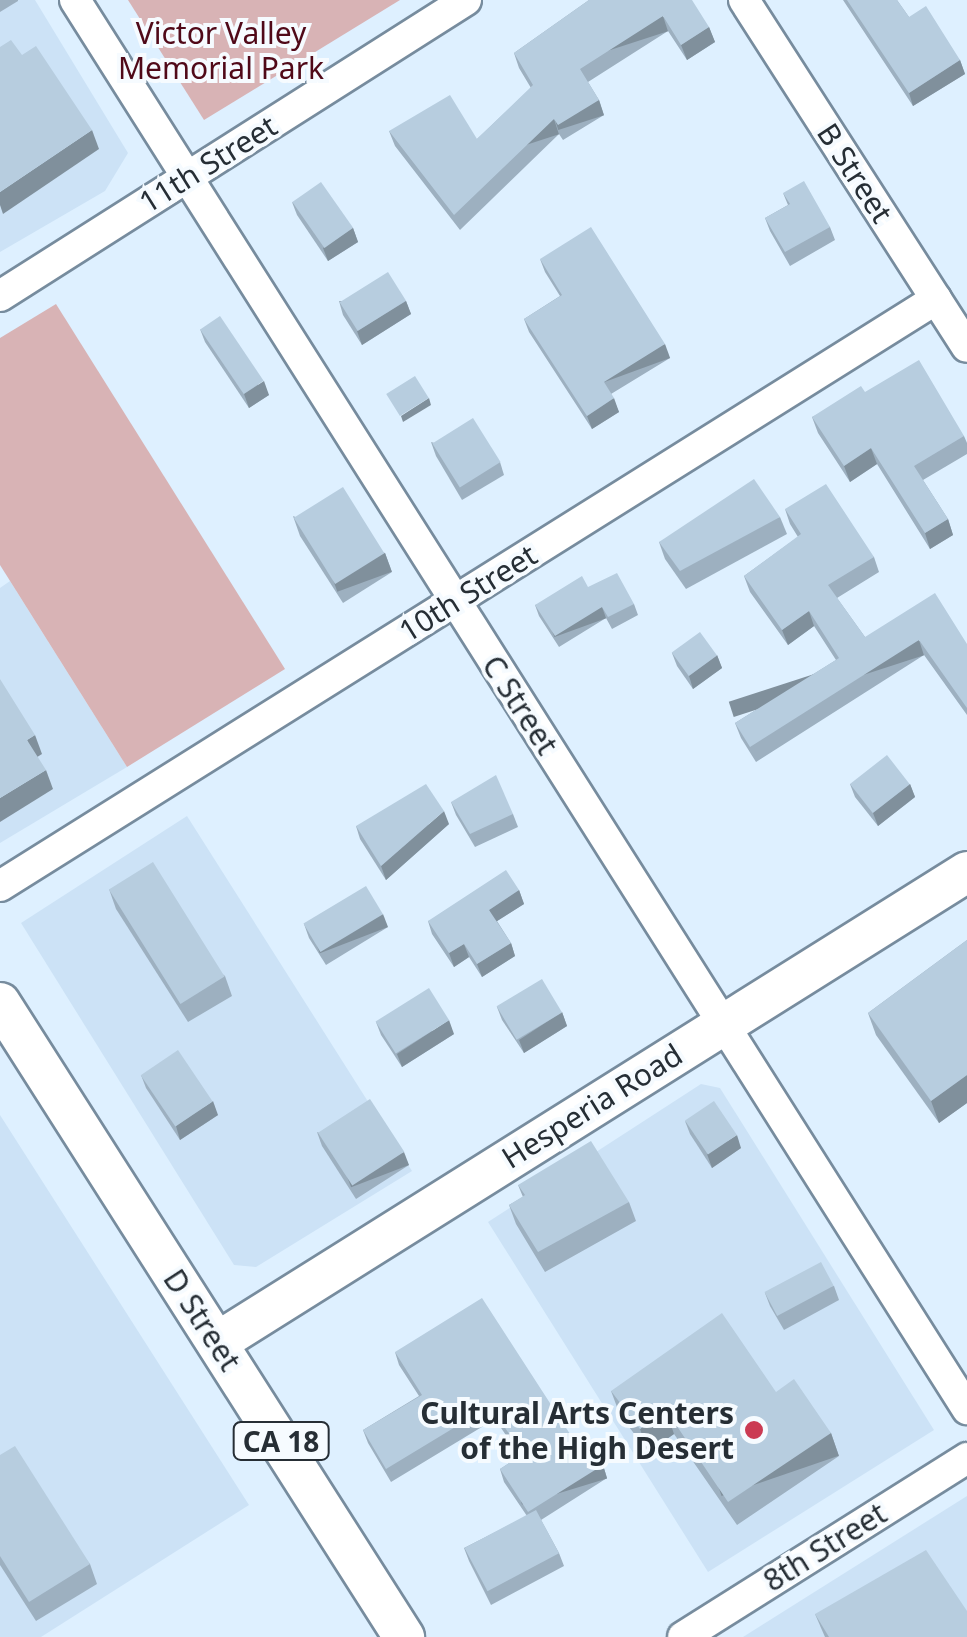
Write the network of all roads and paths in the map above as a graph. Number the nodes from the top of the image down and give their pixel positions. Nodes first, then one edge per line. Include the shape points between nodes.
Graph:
1 (75, 0) edge
2 (466, 0) edge
3 (744, 0) edge
4 (188, 177) junction
5 (0, 296) edge
6 (936, 299) junction
7 (967, 347) edge
8 (454, 602) junction
9 (967, 872) edge
10 (0, 886) edge
11 (0, 1003) edge
12 (718, 1027) junction
13 (218, 1342) junction
14 (967, 1408) edge
15 (967, 1458) edge
16 (404, 1637) edge
17 (683, 1637) edge

1 - 4 street, C Street
2 - 4 street, 11th Street
3 - 6 street, B Street
4 - 5 street, 11th Street
4 - 8 street, C Street
6 - 7 street, B Street
6 - 8 street, 10th Street
8 - 10 street, 10th Street
8 - 12 street, C Street
9 - 12 main road, Hesperia Road
11 - 13 main road, D Street / CA 18
12 - 13 main road, Hesperia Road
12 - 14 street, C Street
13 - 16 main road, D Street / CA 18
15 - 17 street, 8th Street

